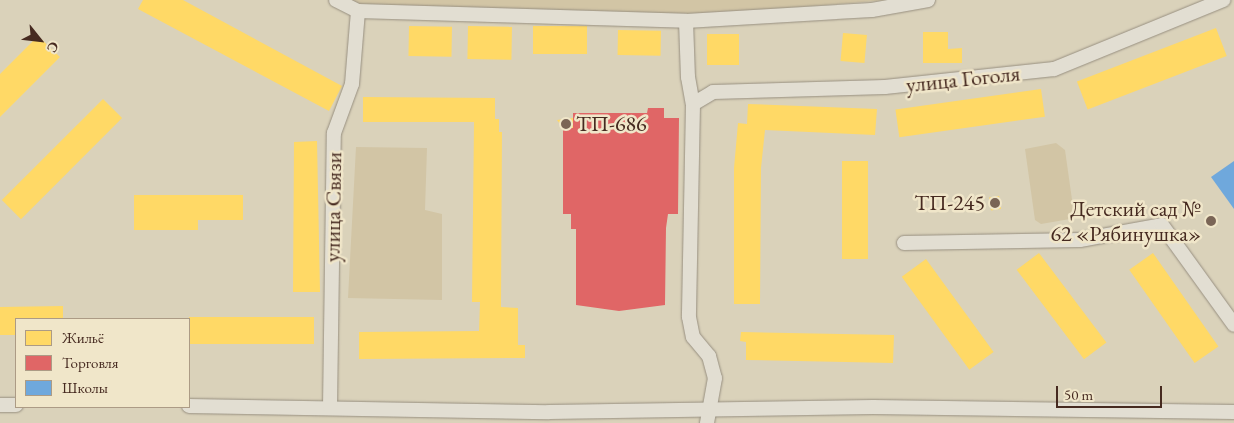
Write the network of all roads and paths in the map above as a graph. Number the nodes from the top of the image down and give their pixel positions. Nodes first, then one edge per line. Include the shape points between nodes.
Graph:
1 (336, 0) edge
2 (928, 0) edge
3 (1223, 0) edge
4 (358, 11) junction
5 (686, 20) junction
6 (693, 104) junction
7 (904, 242) dead end
8 (1234, 325) edge
9 (0, 405) edge
10 (15, 405) edge
11 (190, 406) edge
12 (330, 407) junction
13 (710, 408) junction
14 (1234, 412) edge
15 (521, 417) edge
16 (707, 423) edge

1 - 4 street
2 - 5 street via 872,10
3 - 6 street, улица Гоголя via 1054,70 885,87 712,92
4 - 5 street
4 - 12 street, улица Связи via 352,84 334,133
5 - 6 street via 688,77
6 - 13 street via 689,317 693,337 709,356 715,378
7 - 8 street via 1080,240 1162,225
9 - 10 street
11 - 12 street
12 - 15 street
13 - 14 street
13 - 15 street
13 - 16 street

